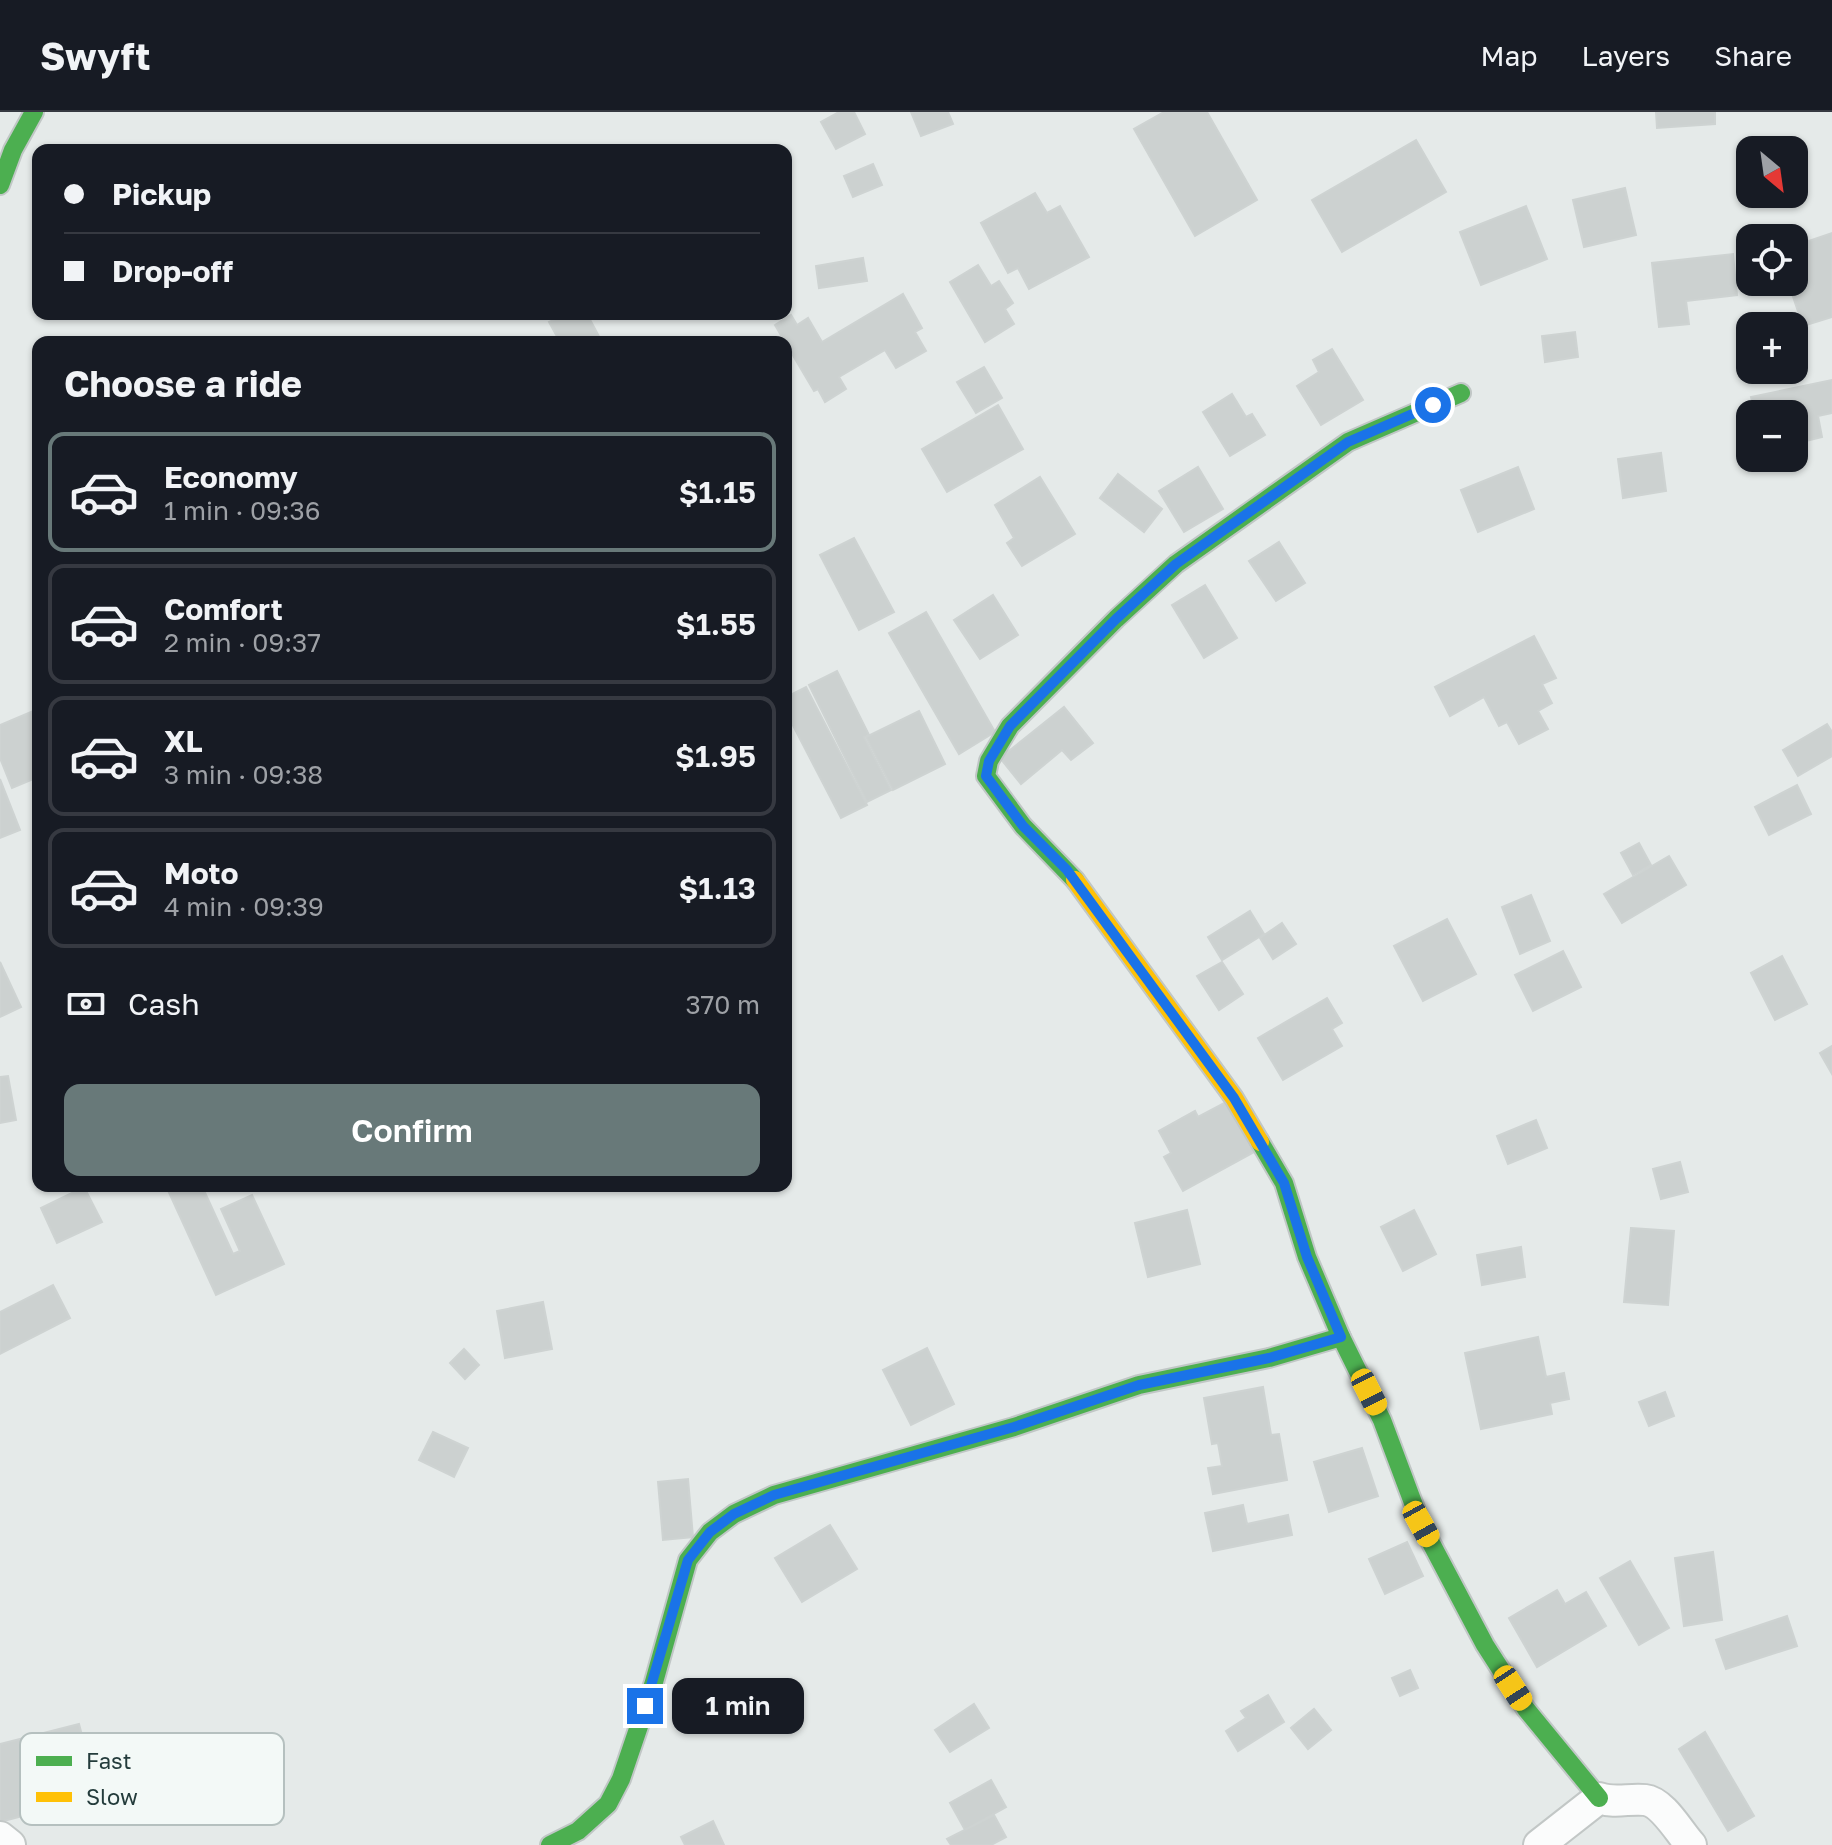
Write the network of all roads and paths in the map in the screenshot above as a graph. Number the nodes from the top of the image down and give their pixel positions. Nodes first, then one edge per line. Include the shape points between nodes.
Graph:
1 (34, 112) edge
2 (0, 185) edge
3 (1461, 393) dead end
4 (1341, 1337) junction
5 (1599, 1798) junction
6 (0, 1837) edge
7 (10, 1845) edge
8 (550, 1845) edge
9 (1539, 1845) edge
10 (1691, 1845) edge

1 - 2 street
3 - 4 street via 1348,442 1176,564 1010,726 986,776 1023,826 1067,870 1234,1098 1284,1183 1307,1257
4 - 5 street via 1382,1420 1421,1524 1485,1645 1526,1709
4 - 8 street via 1139,1385 1014,1427 774,1495 734,1514 710,1532 688,1560 654,1682 608,1804 578,1831
5 - 9 street
5 - 10 street via 1613,1803 1649,1800
6 - 7 street

